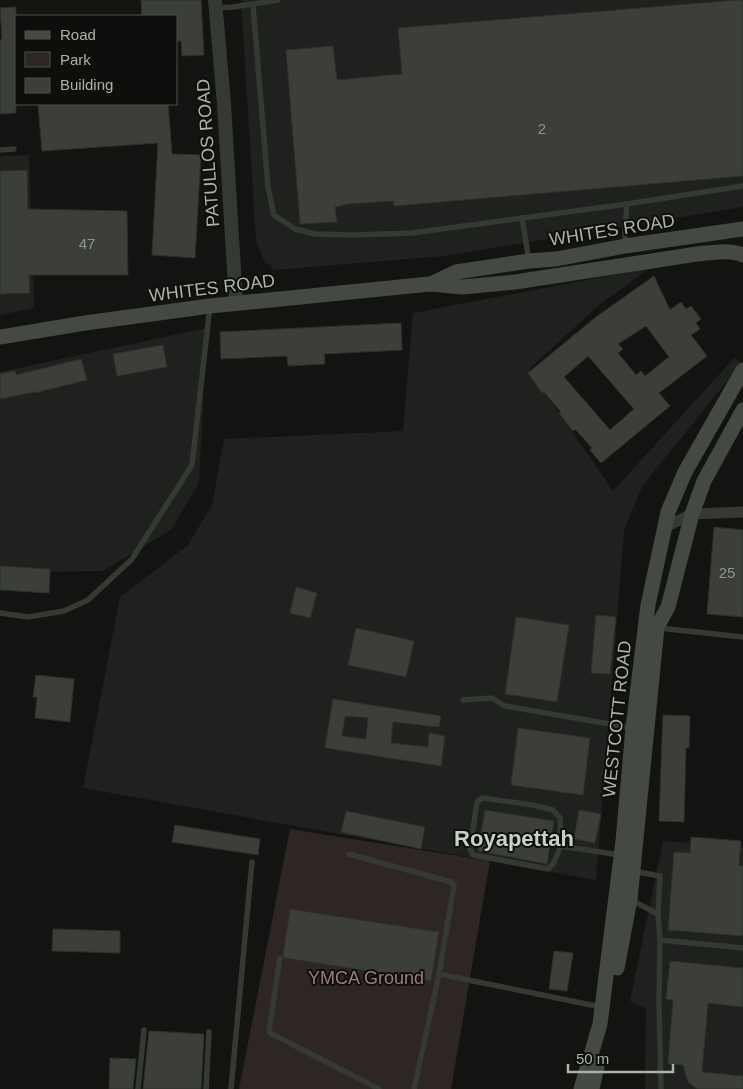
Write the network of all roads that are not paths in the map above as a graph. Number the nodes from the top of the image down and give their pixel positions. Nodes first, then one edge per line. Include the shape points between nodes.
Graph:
1 (278, 0) edge
2 (216, 4) edge
3 (253, 5) junction
4 (14, 149) dead end
5 (0, 150) edge
6 (743, 186) edge
7 (627, 204) junction
8 (522, 218) junction
9 (743, 229) edge
10 (625, 246) junction
11 (743, 255) edge
12 (529, 261) junction
13 (430, 284) junction
14 (236, 304) junction
15 (210, 306) junction
16 (0, 337) edge
17 (743, 370) edge
18 (743, 410) edge
19 (743, 512) edge
20 (692, 514) junction
21 (665, 527) junction
22 (0, 613) edge
23 (657, 627) junction
24 (743, 637) edge
25 (463, 700) dead end
26 (633, 728) junction
27 (561, 846) junction
28 (349, 854) dead end
29 (622, 856) junction
30 (252, 862) dead end
31 (632, 870) junction
32 (630, 899) junction
33 (658, 914) junction
34 (660, 940) junction
35 (743, 948) edge
36 (280, 958) dead end
37 (439, 974) junction
38 (602, 1008) junction
39 (144, 1030) dead end
40 (209, 1032) dead end
41 (138, 1089) edge
42 (206, 1089) edge
43 (231, 1089) edge
44 (379, 1089) edge
45 (414, 1089) edge
46 (581, 1089) edge
47 (592, 1089) edge
48 (661, 1089) edge

1 - 3 lane
2 - 3 lane
2 - 14 street, PATULLOS ROAD
3 - 8 lane via 268,187 274,215 294,229 315,234 354,235 412,233
4 - 5 lane
6 - 7 lane
7 - 8 lane
7 - 10 lane
8 - 12 lane
9 - 10 main road, WHITES ROAD
10 - 12 main road, WHITES ROAD
11 - 13 main road, WHITES ROAD via 724,252 697,254 506,283 462,287
12 - 13 main road, WHITES ROAD via 456,272
13 - 14 main road, WHITES ROAD
14 - 15 main road, WHITES ROAD
15 - 16 main road, WHITES ROAD
15 - 22 lane via 192,465 132,560 88,600 64,611 28,616
17 - 21 main road, WESTCOTT ROAD via 685,472
18 - 20 main road, WESTCOTT ROAD via 704,481
19 - 20 street
20 - 21 street
20 - 23 main road, WESTCOTT ROAD via 668,607
21 - 26 main road, WESTCOTT ROAD via 648,605
23 - 24 lane
23 - 31 main road, WESTCOTT ROAD
25 - 26 lane via 492,698 505,706
26 - 29 main road, WESTCOTT ROAD
27 - 27 lane via 560,818 552,810 482,798 477,802 470,849 473,855 548,868
27 - 29 lane
28 - 37 lane via 453,883
29 - 38 main road, WESTCOTT ROAD
30 - 43 lane
31 - 32 main road, WESTCOTT ROAD
31 - 33 lane via 660,876
32 - 33 lane
32 - 47 main road, WESTCOTT ROAD
33 - 34 lane
34 - 35 lane
34 - 48 lane
36 - 44 lane via 270,1033
37 - 38 lane
37 - 45 lane
38 - 46 main road, WESTCOTT ROAD
39 - 41 lane
40 - 42 lane

